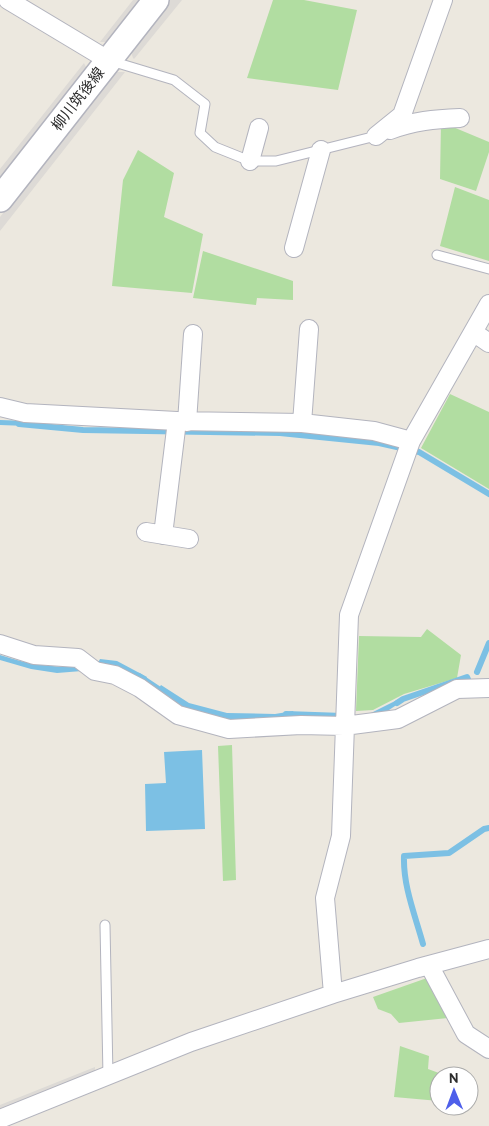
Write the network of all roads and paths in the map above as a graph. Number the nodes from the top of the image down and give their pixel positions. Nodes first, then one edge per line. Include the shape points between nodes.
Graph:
1 (8, 0) edge
2 (156, 0) edge
3 (443, 0) edge
4 (108, 60) junction
5 (460, 118) dead end
6 (259, 128) dead end
7 (376, 136) junction
8 (321, 150) junction
9 (250, 161) junction
10 (0, 198) edge
11 (294, 248) dead end
12 (437, 255) dead end
13 (489, 269) edge
14 (489, 304) edge
15 (309, 329) dead end
16 (473, 332) junction
17 (193, 334) dead end
18 (489, 343) edge
19 (0, 407) edge
20 (182, 421) junction
21 (302, 423) junction
22 (411, 440) junction
23 (189, 539) dead end
24 (0, 644) edge
25 (489, 688) edge
26 (344, 726) junction
27 (105, 925) dead end
28 (489, 949) edge
29 (429, 965) junction
30 (333, 994) junction
31 (489, 1049) edge
32 (108, 1076) junction
33 (0, 1119) edge

1 - 4 street
2 - 4 main road, 柳川筑後線
3 - 7 street via 402,115
4 - 9 lane via 174,80 205,104 200,133 215,147
4 - 10 main road, 柳川筑後線
5 - 7 street via 427,120
6 - 9 street
7 - 8 lane
8 - 9 lane via 276,161
8 - 11 street
12 - 13 lane
14 - 16 street
15 - 21 street
16 - 18 street
16 - 22 street
17 - 20 street
19 - 20 street via 25,413
20 - 21 street
20 - 23 street via 155,534
21 - 22 street via 374,431
22 - 26 street via 349,615
24 - 26 street via 34,655 78,658 96,671 115,675 140,688 178,714 229,729
25 - 26 street via 458,689 398,719
26 - 30 street via 341,836 325,898
27 - 32 lane
28 - 29 street
29 - 30 street
29 - 31 street via 466,1034
30 - 32 street via 191,1042
32 - 33 street

